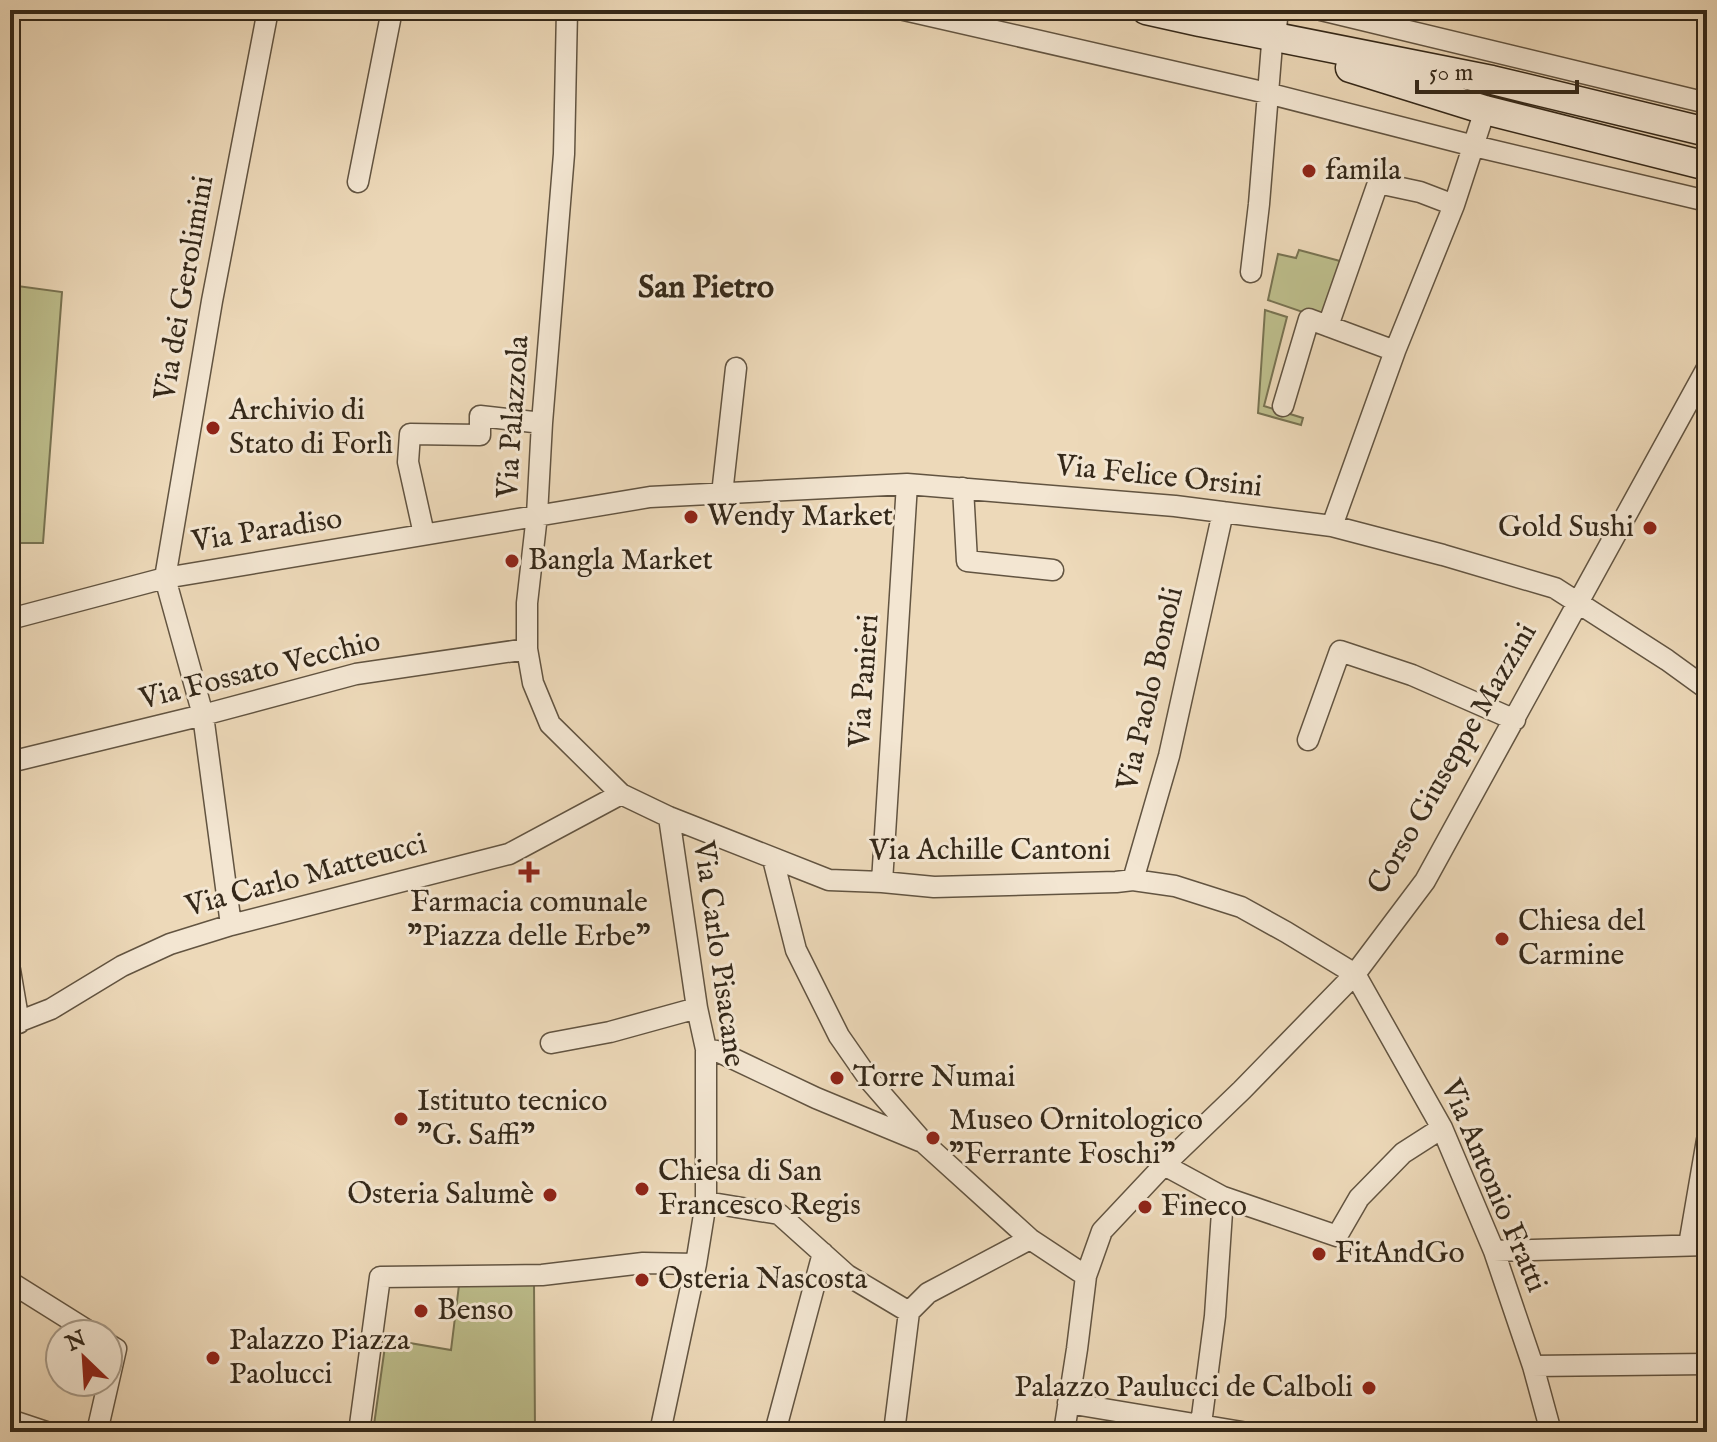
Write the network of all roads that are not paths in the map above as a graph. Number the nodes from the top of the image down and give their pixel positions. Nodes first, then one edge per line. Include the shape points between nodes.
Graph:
1 (268, 10) edge
2 (392, 10) edge
3 (567, 10) edge
4 (904, 10) edge
5 (1146, 10) edge
6 (1321, 10) edge
7 (1275, 31) edge
8 (1495, 66) junction
9 (1267, 93) junction
10 (1634, 99) junction
11 (1707, 103) edge
12 (1485, 110) junction
13 (1707, 132) edge
14 (1474, 146) junction
15 (1707, 166) edge
16 (358, 182) dead end
17 (1707, 201) edge
18 (1454, 205) junction
19 (1251, 272) dead end
20 (1328, 326) junction
21 (1395, 351) junction
22 (736, 368) dead end
23 (1707, 368) edge
24 (1283, 406) dead end
25 (542, 423) junction
26 (907, 484) junction
27 (963, 488) junction
28 (722, 494) junction
29 (1223, 512) junction
30 (537, 515) junction
31 (1332, 526) junction
32 (424, 534) junction
33 (1053, 570) dead end
34 (165, 578) junction
35 (1577, 603) junction
36 (10, 619) edge
37 (527, 649) junction
38 (1707, 689) edge
39 (203, 715) junction
40 (1515, 720) junction
41 (1308, 740) dead end
42 (10, 762) edge
43 (621, 794) junction
44 (669, 817) junction
45 (773, 859) junction
46 (1133, 880) junction
47 (882, 882) junction
48 (231, 925) junction
49 (10, 970) edge
50 (1355, 974) junction
51 (697, 1008) junction
52 (14, 1024) edge
53 (551, 1043) dead end
54 (706, 1049) junction
55 (1442, 1128) junction
56 (1707, 1140) edge
57 (924, 1143) junction
58 (1164, 1165) junction
59 (1223, 1197) junction
60 (706, 1202) junction
61 (1030, 1239) junction
62 (1698, 1245) edge
63 (1494, 1251) junction
64 (823, 1253) junction
65 (696, 1264) junction
66 (1086, 1276) junction
67 (10, 1282) edge
68 (909, 1312) junction
69 (67, 1318) edge
70 (1707, 1364) edge
71 (1533, 1366) junction
72 (105, 1398) edge
73 (1068, 1403) junction
74 (10, 1420) edge
75 (1201, 1424) junction
76 (46, 1432) edge
77 (97, 1432) edge
78 (359, 1432) edge
79 (660, 1432) edge
80 (775, 1432) edge
81 (894, 1432) edge
82 (1064, 1432) edge
83 (1242, 1432) edge
84 (1551, 1432) edge

1 - 34 street, Via dei Gerolimini
2 - 16 street
3 - 25 street, Via Palazzola via 564,154
4 - 9 street
5 - 7 main road
6 - 8 street
7 - 8 main road
7 - 9 street
7 - 12 main road
8 - 10 main road
9 - 14 street
9 - 19 street
10 - 11 street
10 - 13 main road
12 - 14 street
12 - 15 main road
14 - 17 street
14 - 18 street
18 - 20 street via 1378,183
18 - 21 street
20 - 21 street
20 - 24 street via 1309,319
21 - 31 street
22 - 28 street
23 - 35 street, Corso Giuseppe Mazzini
25 - 30 street, Via Palazzola
25 - 32 street via 480,416 480,435 410,434 408,462
26 - 27 street, Via Felice Orsini
26 - 28 street, Via Felice Orsini
26 - 47 street, Via Panieri
27 - 29 street, Via Felice Orsini
27 - 33 street via 967,561
28 - 30 street, Via Felice Orsini via 650,497
29 - 31 street, Via Felice Orsini
29 - 46 street, Via Paolo Bonoli via 1169,756
30 - 32 street, Via Paradiso
30 - 37 street, Via Palazzola
31 - 35 street, Via Felice Orsini via 1555,588
32 - 34 street, Via Paradiso
34 - 36 street, Via Paradiso
34 - 39 street
35 - 38 street, Via Felice Orsini
35 - 40 street, Corso Giuseppe Mazzini
37 - 39 street, Via Fossato Vecchio via 356,674
37 - 43 street, Via Palazzola via 533,683 550,724
39 - 42 street, Via Fossato Vecchio
39 - 48 street
40 - 41 street via 1412,675 1340,651
40 - 50 street, Corso Giuseppe Mazzini via 1425,881
43 - 44 street, Via Achille Cantoni
43 - 48 street, Via Carlo Matteucci via 509,854
44 - 45 street, Via Achille Cantoni
44 - 51 street, Via Carlo Pisacane
45 - 47 street, Via Achille Cantoni via 829,880
45 - 57 street via 796,950 839,1036
46 - 47 street, Via Achille Cantoni via 934,887
46 - 50 street, Via Achille Cantoni via 1175,886 1241,907
48 - 52 street, Via Carlo Matteucci via 170,944
49 - 52 street
50 - 55 street, Via Antonio Fratti
50 - 58 street, Corso Giuseppe Mazzini
51 - 53 street
51 - 54 street, Via Carlo Pisacane
54 - 57 street
54 - 60 street, Via Carlo Pisacane
55 - 59 street via 1403,1153 1359,1198 1337,1236
55 - 63 street, Via Antonio Fratti
56 - 62 street
57 - 61 street
58 - 59 street
58 - 66 street, Corso Giuseppe Mazzini via 1102,1231
59 - 75 street
60 - 64 street via 779,1214
60 - 65 street, Via Carlo Pisacane
61 - 66 street
61 - 68 street via 928,1293
62 - 63 street
63 - 71 street, Via Antonio Fratti
64 - 68 street via 847,1275
64 - 80 street
65 - 78 street via 643,1263 542,1275 380,1277
65 - 79 street, Via Carlo Pisacane
66 - 73 street, Corso Giuseppe Mazzini
67 - 69 street
68 - 81 street
70 - 71 street
71 - 84 street, Via Antonio Fratti
72 - 77 street
73 - 75 street
73 - 82 street, Corso Giuseppe Mazzini
74 - 76 street
75 - 83 street

